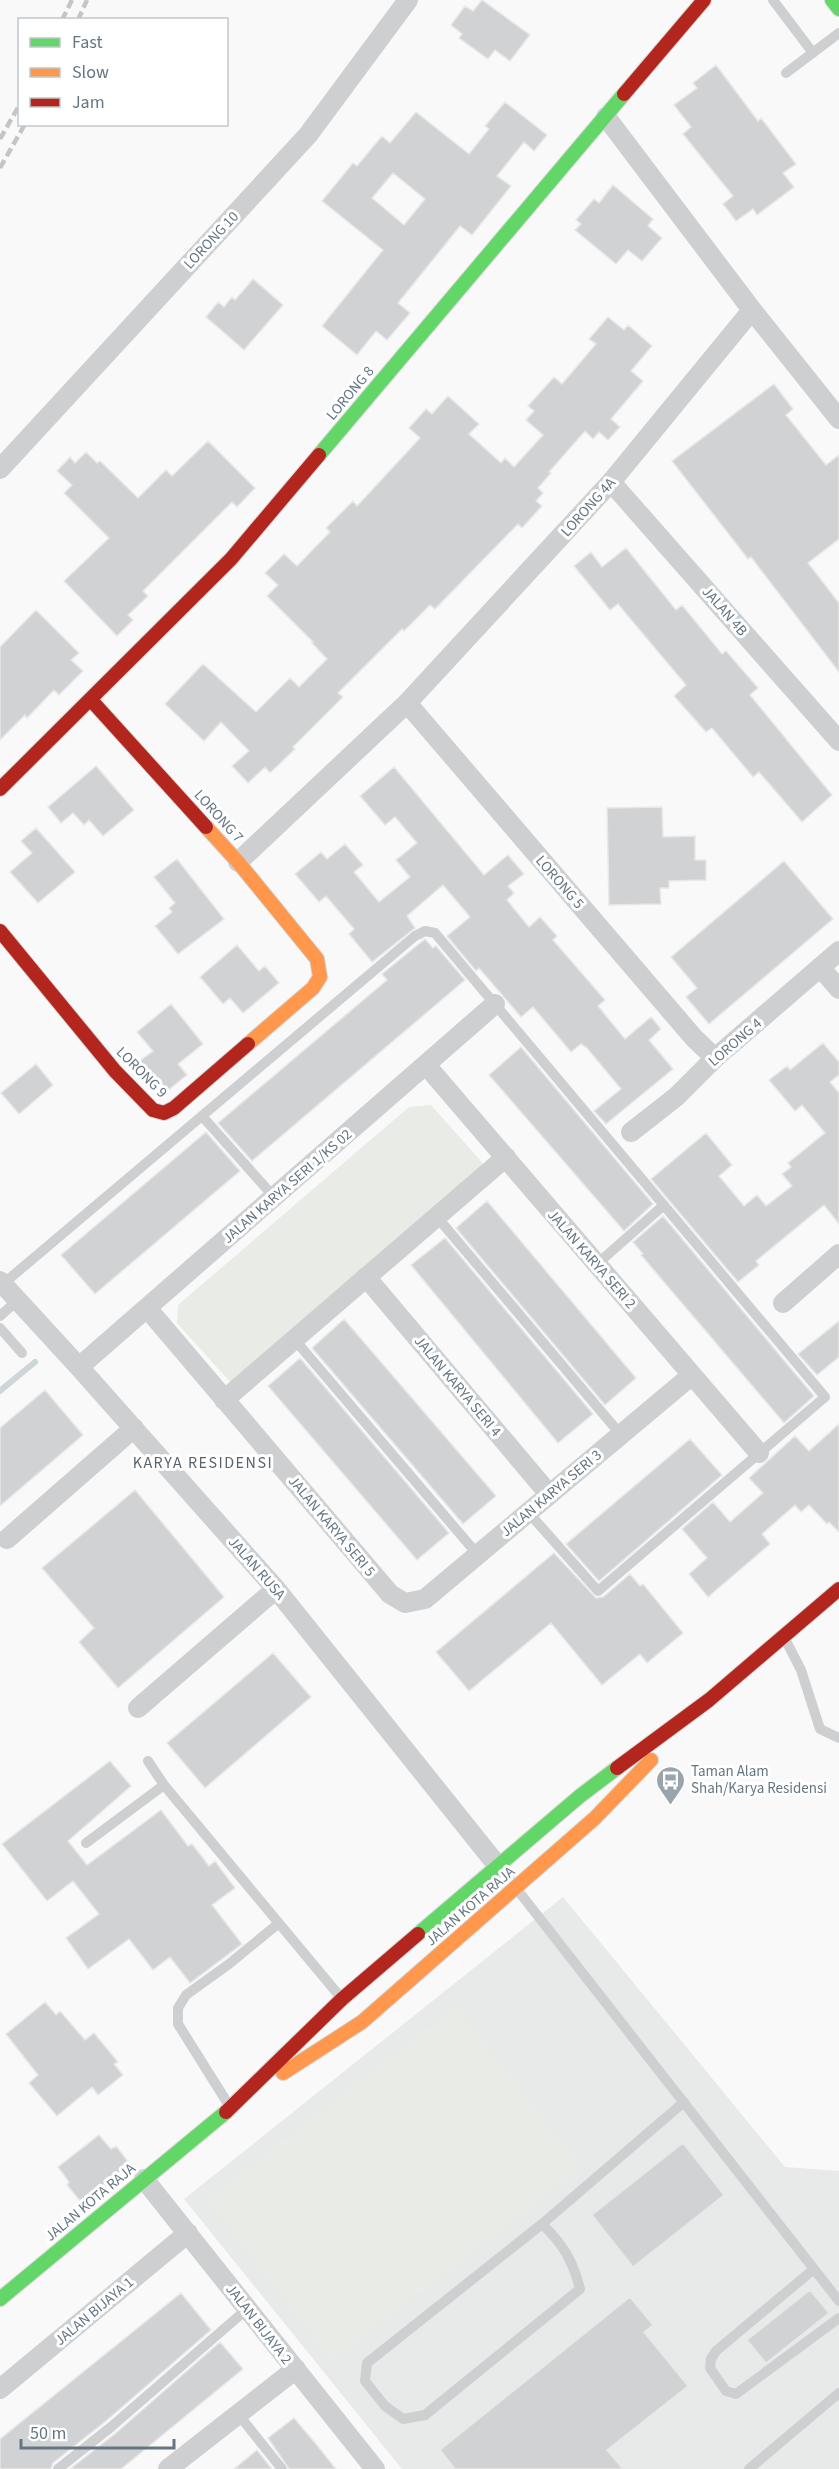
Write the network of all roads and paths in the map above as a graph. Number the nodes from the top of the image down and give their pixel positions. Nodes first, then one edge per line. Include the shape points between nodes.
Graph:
1 (408, 0) edge
2 (704, 0) edge
3 (773, 0) edge
4 (832, 0) edge
5 (839, 9) edge
6 (839, 33) edge
7 (813, 53) junction
8 (786, 73) dead end
9 (606, 117) junction
10 (752, 310) junction
11 (839, 419) edge
12 (0, 470) edge
13 (611, 482) junction
14 (91, 700) junction
15 (407, 703) junction
16 (839, 741) edge
17 (0, 789) edge
18 (238, 862) junction
19 (0, 931) edge
20 (839, 951) edge
21 (317, 959) joint
22 (820, 967) junction
23 (839, 989) edge
24 (495, 1004) junction
25 (715, 1058) junction
26 (426, 1065) junction
27 (202, 1116) junction
28 (631, 1132) dead end
29 (506, 1157) junction
30 (274, 1197) junction
31 (664, 1205) junction
32 (437, 1217) junction
33 (839, 1254) edge
34 (597, 1264) junction
35 (366, 1277) junction
36 (1, 1283) edge
37 (18, 1300) junction
38 (783, 1303) dead end
39 (147, 1308) junction
40 (0, 1316) edge
41 (0, 1328) edge
42 (294, 1339) junction
43 (22, 1353) dead end
44 (79, 1366) junction
45 (692, 1375) junction
46 (224, 1400) junction
47 (134, 1428) junction
48 (621, 1435) junction
49 (759, 1453) junction
50 (549, 1494) junction
51 (528, 1512) junction
52 (7, 1539) dead end
53 (478, 1555) junction
54 (276, 1589) junction
55 (839, 1589) edge
56 (405, 1603) joint
57 (784, 1636) junction
58 (709, 1700) junction
59 (138, 1708) dead end
60 (839, 1738) edge
61 (148, 1761) dead end
62 (164, 1785) junction
63 (86, 1843) dead end
64 (499, 1867) junction
65 (515, 1888) junction
66 (279, 1923) junction
67 (342, 1999) junction
68 (684, 2102) junction
69 (230, 2108) junction
70 (144, 2179) junction
71 (542, 2224) junction
72 (188, 2233) junction
73 (814, 2269) junction
74 (0, 2299) edge
75 (839, 2301) edge
76 (247, 2308) junction
77 (839, 2318) edge
78 (296, 2369) junction
79 (0, 2389) edge
80 (839, 2393) edge
81 (238, 2414) junction
82 (179, 2466) edge
83 (58, 2469) edge
84 (282, 2469) edge
85 (375, 2469) edge
86 (749, 2469) edge

1 - 12 street, LORONG 10 via 308,135
2 - 9 street, LORONG 8
3 - 7 lane
4 - 5 street
6 - 7 lane
7 - 8 lane
9 - 10 street
9 - 14 street, LORONG 8 via 231,559
10 - 11 street
10 - 13 street, LORONG 4A
13 - 15 street, LORONG 4A
13 - 16 street, JALAN 4B
14 - 17 street, LORONG 8
14 - 18 street, LORONG 7
15 - 18 street, LORONG 4A
15 - 25 street, LORONG 5
18 - 21 street, LORONG 7
19 - 21 street, LORONG 9 via 115,1071 153,1110 164,1113 313,988 320,977
20 - 22 street, LORONG 4
22 - 23 street
22 - 25 street, LORONG 4
24 - 26 street, JALAN KARYA SERI 1/KS 02
24 - 27 lane via 435,933 425,931
24 - 31 lane
25 - 28 street, LORONG 4 via 677,1096
26 - 29 street, JALAN KARYA SERI 2
26 - 30 street, JALAN KARYA SERI 1/KS 02
27 - 30 lane
27 - 36 lane
29 - 32 street
29 - 34 street, JALAN KARYA SERI 2
30 - 39 street, JALAN KARYA SERI 1/KS 02
31 - 34 lane
31 - 49 lane via 825,1397
32 - 35 street
32 - 48 lane
33 - 38 street
34 - 45 street, JALAN KARYA SERI 2
35 - 42 street
35 - 50 street, JALAN KARYA SERI 4
36 - 37 street, JALAN RUSA
37 - 40 lane
37 - 44 street, JALAN RUSA
39 - 44 street, JALAN KARYA SERI 1/KS 02
39 - 46 street, JALAN KARYA SERI 5
41 - 43 lane
42 - 46 street
42 - 53 lane
44 - 47 street, JALAN RUSA
45 - 48 street, JALAN KARYA SERI 3
45 - 49 street, JALAN KARYA SERI 2
46 - 56 street, JALAN KARYA SERI 5 via 390,1594
47 - 52 street
47 - 54 street, JALAN RUSA
48 - 50 street, JALAN KARYA SERI 3
49 - 51 lane via 598,1591
50 - 51 street, JALAN KARYA SERI 3
51 - 53 street, JALAN KARYA SERI 3
53 - 56 street, JALAN KARYA SERI 3 via 425,1599
54 - 59 street
54 - 64 street, JALAN RUSA
55 - 57 street, JALAN KOTA RAJA
57 - 58 street, JALAN KOTA RAJA
57 - 60 lane via 801,1670 820,1729
58 - 64 street, JALAN KOTA RAJA via 580,1796
58 - 65 street, JALAN KOTA RAJA via 595,1818
61 - 62 lane
62 - 63 lane
62 - 66 lane
64 - 65 street, JALAN RUSA
64 - 67 street, JALAN KOTA RAJA
65 - 68 lane
65 - 69 street, JALAN KOTA RAJA via 362,2022
66 - 67 lane
66 - 69 lane via 194,1989 178,2008 178,2024
67 - 69 street, JALAN KOTA RAJA
68 - 71 lane
68 - 73 lane
69 - 70 street, JALAN KOTA RAJA
70 - 72 street, JALAN BIJAYA 2
70 - 74 street, JALAN KOTA RAJA
71 - 71 lane via 561,2242 580,2289 424,2415 403,2419 386,2406 365,2381 367,2363
72 - 76 street, JALAN BIJAYA 2
72 - 79 street, JALAN BIJAYA 1
73 - 75 lane
73 - 77 lane via 716,2351 710,2368 726,2391 736,2394
76 - 78 street, JALAN BIJAYA 2
76 - 83 lane
78 - 81 street
78 - 85 street, JALAN BIJAYA 2
80 - 86 lane
81 - 82 street
81 - 84 lane

